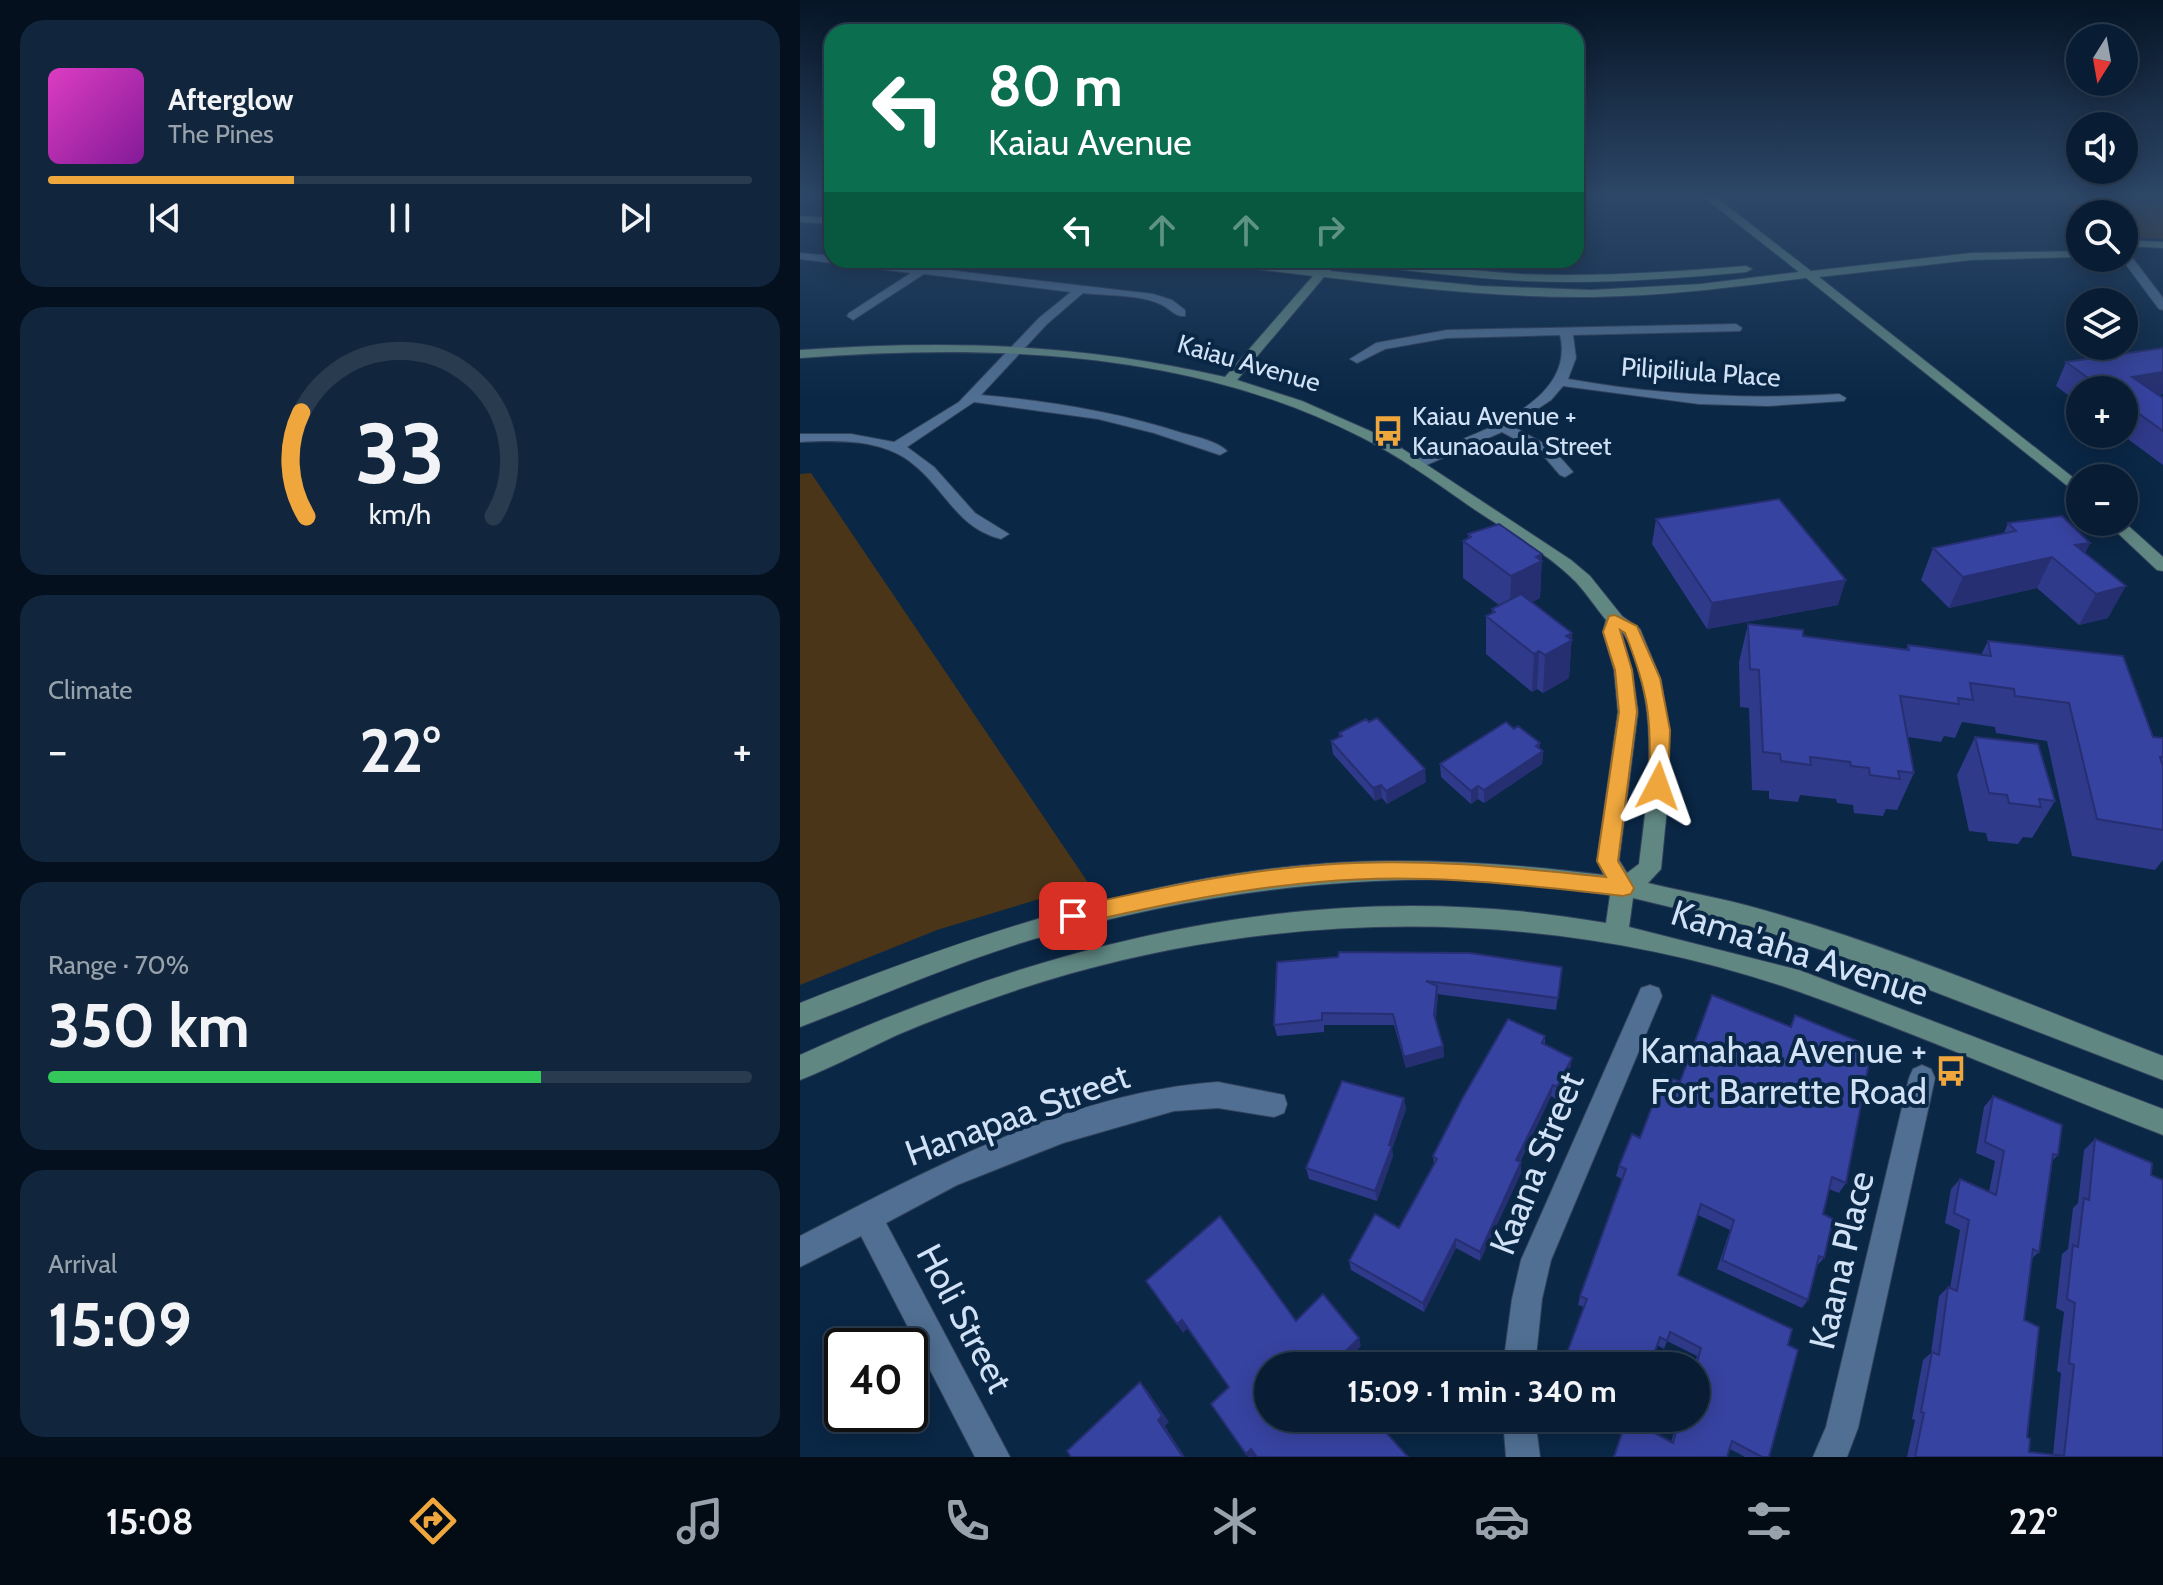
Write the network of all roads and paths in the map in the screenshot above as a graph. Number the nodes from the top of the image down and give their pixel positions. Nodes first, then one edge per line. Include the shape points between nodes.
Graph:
1 (1760, 263) edge
2 (1797, 263) edge
3 (1798, 263) edge
4 (1821, 263) edge
5 (1844, 263) edge
6 (1801, 266) junction
7 (897, 268) edge
8 (1277, 268) edge
9 (1326, 268) edge
10 (1417, 268) edge
11 (921, 271) junction
12 (2138, 271) edge
13 (1322, 273) junction
14 (1743, 275) junction
15 (1080, 290) junction
16 (1839, 297) junction
17 (2163, 306) edge
18 (1181, 313) dead end
19 (853, 316) dead end
20 (1736, 328) dead end
21 (1566, 332) junction
22 (1017, 349) junction
23 (800, 354) edge
24 (1357, 359) dead end
25 (1228, 382) junction
26 (1561, 382) junction
27 (972, 398) junction
28 (1839, 398) dead end
29 (1500, 425) junction
30 (800, 438) edge
31 (894, 449) junction
32 (1220, 451) dead end
33 (1417, 464) junction
34 (1565, 472) dead end
35 (2066, 480) edge
36 (1001, 534) dead end
37 (2130, 536) edge
38 (2163, 566) edge
39 (1615, 620) junction
40 (1623, 888) junction
41 (1616, 934) junction
42 (1650, 996) dead end
43 (800, 1015) edge
44 (800, 1068) edge
45 (2163, 1068) edge
46 (1922, 1078) dead end
47 (1274, 1104) dead end
48 (2163, 1122) edge
49 (866, 1216) junction
50 (800, 1252) edge
51 (1521, 1352) edge
52 (1520, 1432) edge
53 (993, 1457) edge
54 (1523, 1457) edge
55 (1830, 1457) edge

1 - 14 main road
2 - 6 main road
3 - 6 main road
4 - 6 main road
5 - 6 main road
6 - 14 main road
6 - 14 main road
6 - 16 main road
7 - 11 street
8 - 13 main road
9 - 13 main road
10 - 14 main road via 1551,278
11 - 15 street
11 - 19 street
12 - 17 street
13 - 14 main road via 1551,293 1644,292
13 - 25 main road
14 - 16 main road
15 - 18 street via 1162,300
15 - 22 street
16 - 35 main road
20 - 21 street
21 - 24 street via 1431,336 1381,346
21 - 26 street via 1571,355
22 - 23 main road, Kaiau Avenue
22 - 25 main road, Kaiau Avenue via 1126,360
22 - 27 street
25 - 33 main road, Kaiau Avenue via 1337,419
26 - 28 street, Pilipiliula Place via 1706,402
26 - 29 street via 1535,406
27 - 31 street
27 - 32 street via 1106,415
29 - 33 street
29 - 34 street via 1547,451
30 - 31 street via 845,438
31 - 36 street via 930,471 970,520
33 - 39 main road, Kaiau Avenue via 1556,556 1584,580
37 - 38 main road
39 - 40 main road via 1612,632 1628,712 1608,861
39 - 40 main road, Kaiau Avenue via 1632,630 1643,653 1661,730 1650,869
40 - 41 main road
40 - 43 main road, Kama'aha Avenue via 1442,870 1322,873 1200,888 1008,935
40 - 45 main road, Kama'aha Avenue via 1810,935
41 - 44 main road, Kama'aha Avenue via 1498,919 1395,916 1201,934 1014,981
41 - 48 main road, Kama'aha Avenue via 1799,981
42 - 51 street, Kaana Street via 1536,1260
46 - 55 street, Kaana Place via 1842,1428
47 - 49 street, Hanapaa Street via 1196,1095 1119,1112 1006,1151
49 - 50 street, Hanapaa Street
49 - 53 street, Holi Street
52 - 54 street

